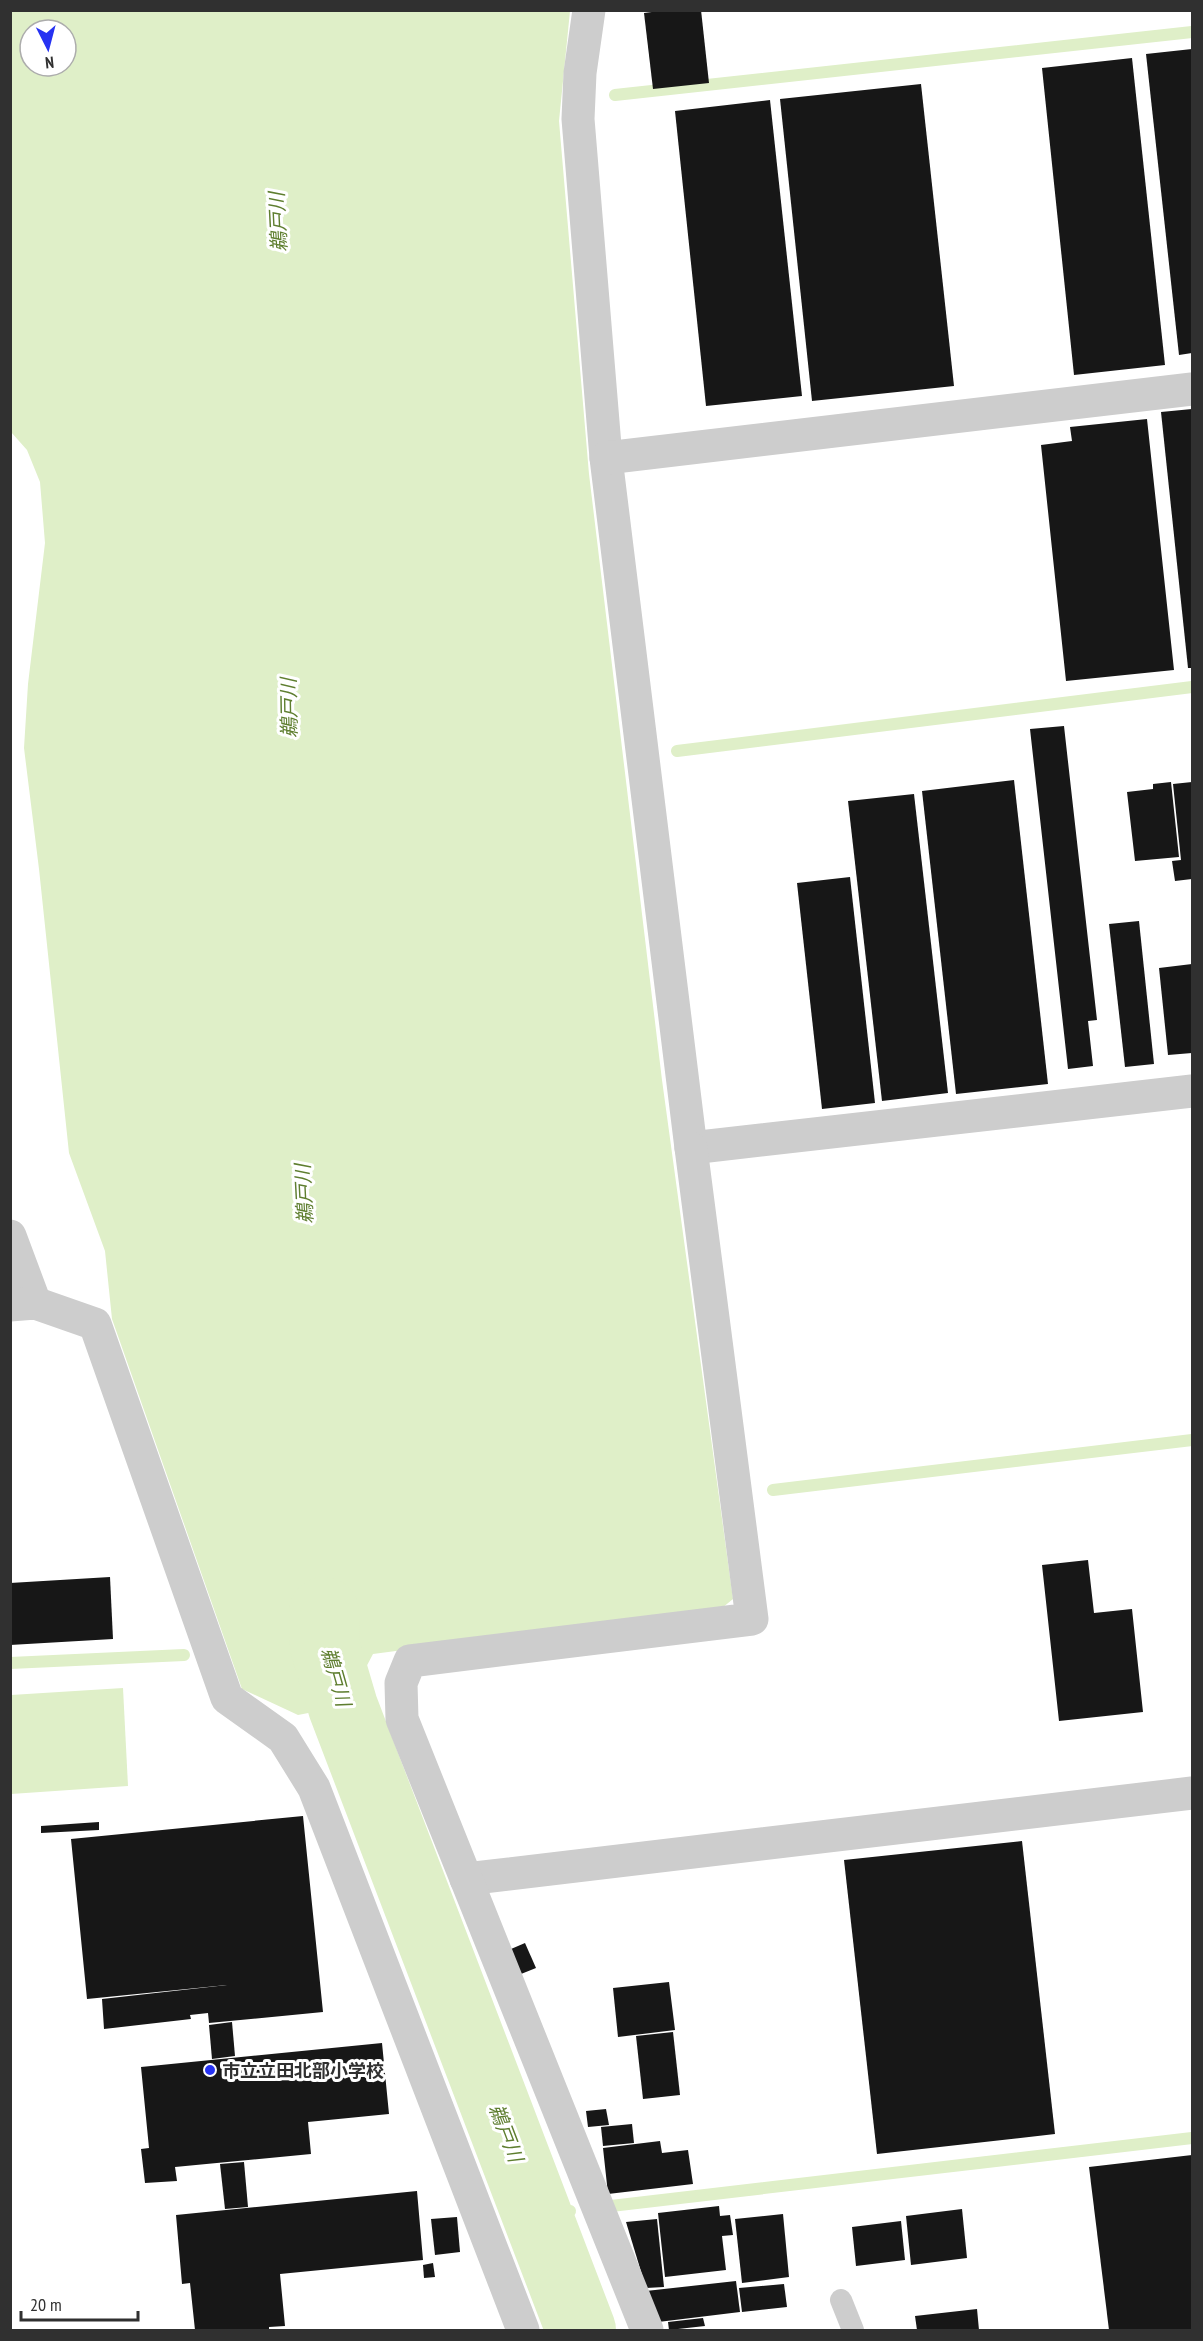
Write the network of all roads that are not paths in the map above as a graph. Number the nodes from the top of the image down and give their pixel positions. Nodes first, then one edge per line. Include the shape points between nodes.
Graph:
1 (589, 10) edge
2 (1192, 389) edge
3 (606, 458) junction
4 (1192, 1090) edge
5 (691, 1148) junction
6 (10, 1236) edge
7 (23, 1304) edge
8 (1192, 1793) edge
9 (466, 1879) junction
10 (841, 2300) dead end
11 (524, 2331) edge
12 (647, 2331) edge
13 (853, 2331) edge

1 - 3 street via 578,118
2 - 3 street
3 - 5 street
4 - 5 street
5 - 9 street via 752,1619 410,1661 401,1683 402,1719
6 - 7 street
7 - 11 street via 95,1324 227,1698 283,1738 314,1788
8 - 9 street
9 - 12 street
10 - 13 lane

